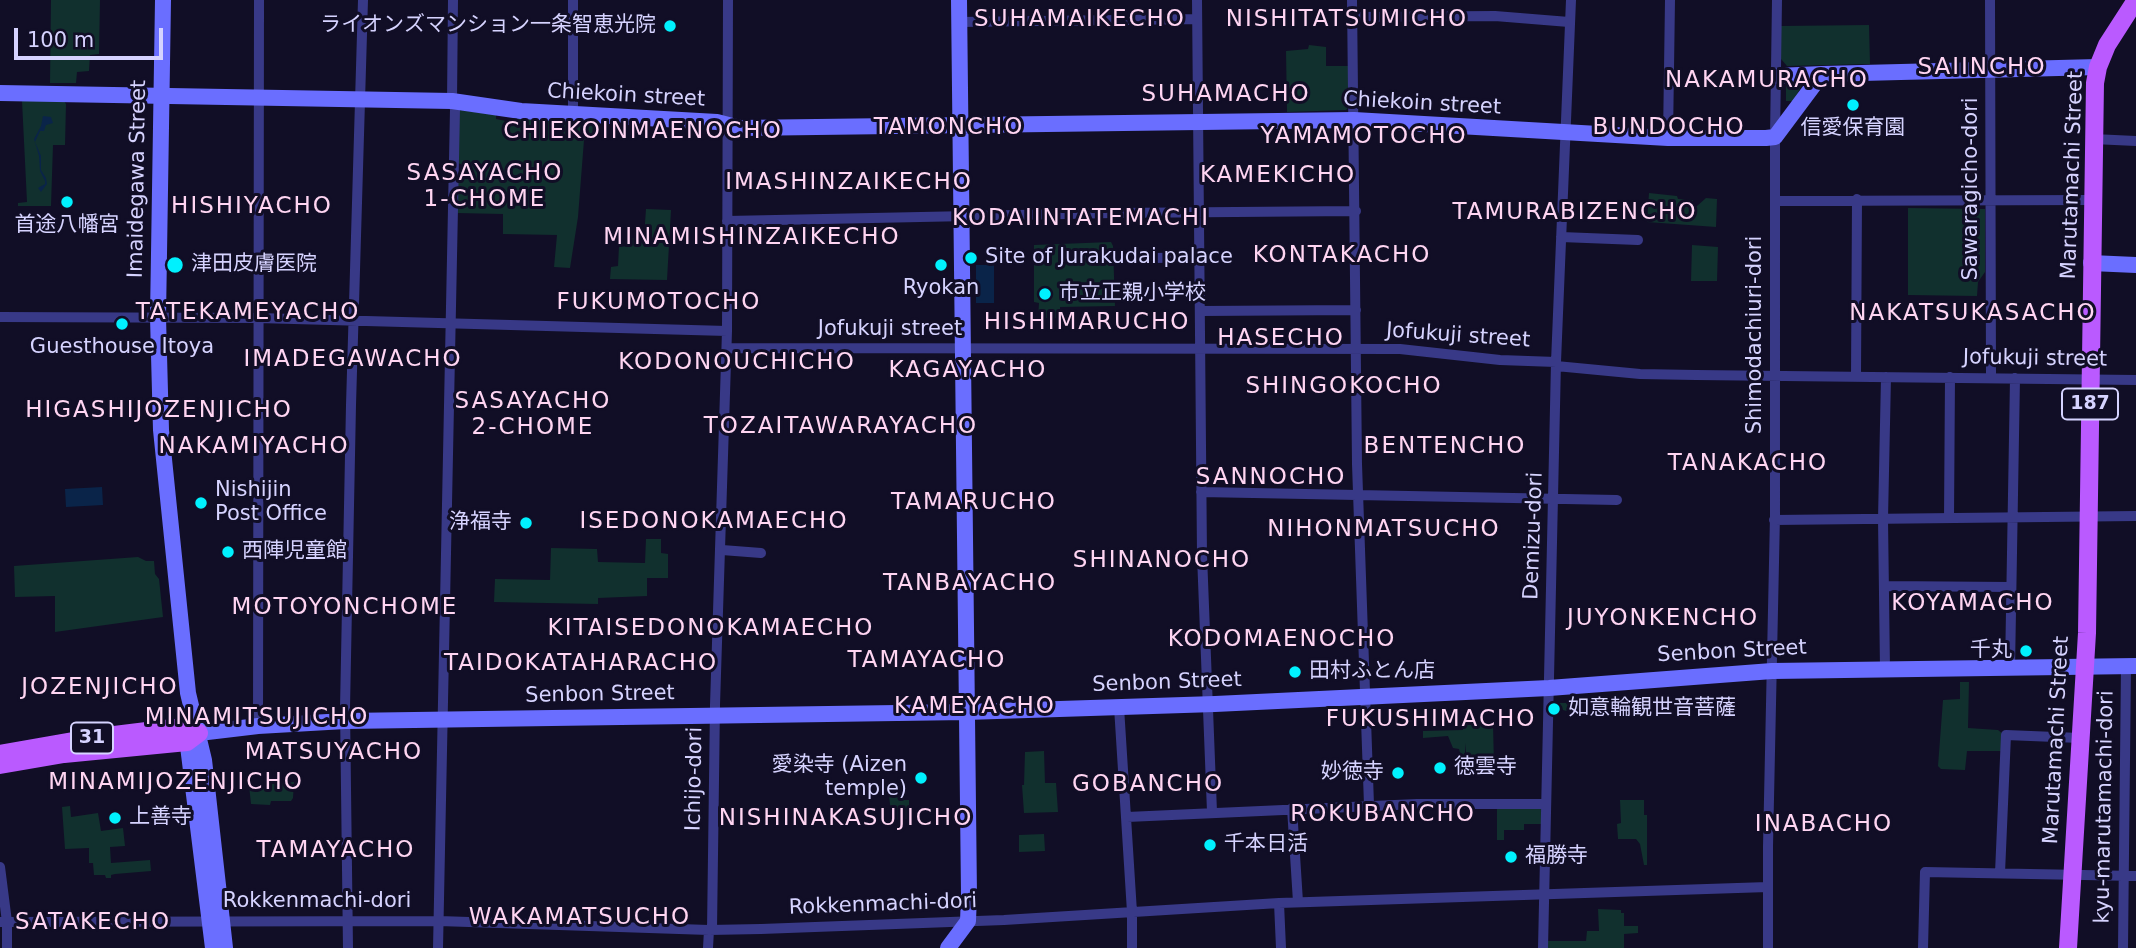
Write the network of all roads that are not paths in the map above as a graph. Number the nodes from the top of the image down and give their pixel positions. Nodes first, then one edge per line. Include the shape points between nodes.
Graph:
1 (163, 0) edge
2 (259, 0) edge
3 (363, 0) edge
4 (453, 0) edge
5 (573, 0) edge
6 (728, 0) edge
7 (959, 0) edge
8 (1197, 0) edge
9 (1352, 0) edge
10 (1570, 0) edge
11 (1670, 0) edge
12 (1777, 0) edge
13 (1990, 0) edge
14 (2134, 7) edge
15 (1352, 17) junction
16 (1197, 19) junction
17 (959, 22) junction
18 (1569, 22) junction
19 (2098, 67) junction
20 (1991, 69) junction
21 (1822, 74) junction
22 (1777, 76) junction
23 (0, 93) edge
24 (160, 95) junction
25 (258, 97) junction
26 (362, 99) junction
27 (452, 101) junction
28 (573, 113) junction
29 (1354, 120) junction
30 (1197, 122) junction
31 (961, 124) junction
32 (726, 126) junction
33 (1565, 133) junction
34 (1774, 137) junction
35 (1668, 138) junction
36 (2093, 139) junction
37 (2136, 141) edge
38 (1857, 199) junction
39 (1992, 200) junction
40 (2092, 200) junction
41 (1775, 201) junction
42 (1356, 211) junction
43 (1200, 213) junction
44 (962, 216) junction
45 (727, 221) junction
46 (1561, 237) junction
47 (1638, 240) dead end
48 (1201, 257) junction
49 (1155, 258) dead end
50 (2091, 262) junction
51 (2136, 265) edge
52 (1356, 310) junction
53 (1201, 311) junction
54 (0, 317) edge
55 (158, 317) junction
56 (258, 318) junction
57 (353, 321) junction
58 (450, 325) junction
59 (727, 331) junction
60 (727, 348) junction
61 (962, 349) junction
62 (1202, 349) junction
63 (1357, 349) junction
64 (1556, 364) junction
65 (1856, 376) junction
66 (1775, 377) junction
67 (1886, 377) junction
68 (1950, 377) junction
69 (1991, 378) junction
70 (2015, 378) junction
71 (2090, 379) junction
72 (2136, 380) edge
73 (1202, 492) junction
74 (1359, 496) junction
75 (1554, 499) junction
76 (1617, 500) dead end
77 (2088, 515) junction
78 (2136, 516) edge
79 (2011, 517) junction
80 (1949, 518) junction
81 (1883, 519) junction
82 (1774, 520) junction
83 (722, 550) junction
84 (761, 553) dead end
85 (1884, 586) junction
86 (2011, 587) junction
87 (2131, 666) edge
88 (1885, 668) junction
89 (2085, 668) junction
90 (2010, 669) junction
91 (1772, 671) junction
92 (1549, 688) junction
93 (1364, 697) junction
94 (1207, 704) junction
95 (1119, 707) junction
96 (966, 712) junction
97 (715, 716) junction
98 (442, 718) junction
99 (345, 721) junction
100 (258, 726) junction
101 (190, 734) junction
102 (2131, 737) edge
103 (2080, 738) junction
104 (0, 754) edge
105 (0, 765) edge
106 (1546, 804) junction
107 (1369, 806) junction
108 (1292, 808) junction
109 (1212, 812) junction
110 (1126, 817) junction
111 (0, 867) edge
112 (2000, 873) junction
113 (2072, 875) junction
114 (2123, 876) junction
115 (2136, 876) edge
116 (1768, 887) junction
117 (1543, 895) junction
118 (1298, 902) junction
119 (1279, 903) junction
120 (1132, 912) junction
121 (347, 920) junction
122 (439, 921) junction
123 (968, 921) junction
124 (4, 922) edge
125 (217, 922) junction
126 (711, 930) junction
127 (7, 948) edge
128 (213, 948) edge
129 (225, 948) edge
130 (348, 948) edge
131 (438, 948) edge
132 (708, 948) edge
133 (948, 948) edge
134 (1132, 948) edge
135 (1280, 948) edge
136 (1543, 948) edge
137 (1768, 948) edge
138 (1923, 948) edge
139 (2068, 948) edge
140 (2123, 948) edge

1 - 24 street, Imaidegawa Street
2 - 25 street
3 - 26 street
4 - 27 street
5 - 28 street
6 - 32 street, Ichijo-dori
7 - 17 street
8 - 16 street
9 - 15 street
10 - 18 street, Demizu-dori
11 - 35 street
12 - 22 street, Shimodachiuri-dori
13 - 20 street, Sawaragicho-dori
14 - 19 main road, Marutamachi Street / 187 via 2107,45
15 - 18 street via 1495,16
15 - 29 street
16 - 17 street
16 - 30 street
17 - 31 street
18 - 33 street, Demizu-dori
19 - 20 street
19 - 36 main road, Marutamachi Street / 187
20 - 21 street
20 - 39 street, Sawaragicho-dori
21 - 22 street
21 - 34 street
22 - 34 street, Shimodachiuri-dori
23 - 24 street, Chiekoin street
24 - 25 street, Chiekoin street
24 - 55 street, Imaidegawa Street
25 - 26 street, Chiekoin street
25 - 56 street
26 - 27 street, Chiekoin street
26 - 57 street
27 - 28 street, Chiekoin street
27 - 58 street
28 - 32 street, Chiekoin street
29 - 30 street, Chiekoin street
29 - 33 street, Chiekoin street
29 - 42 street
30 - 31 street, Chiekoin street
30 - 43 street
31 - 32 street, Chiekoin street
31 - 44 street
32 - 45 street, Ichijo-dori
33 - 35 street, Chiekoin street
33 - 46 street, Demizu-dori
34 - 35 street, Chiekoin street
34 - 41 street, Shimodachiuri-dori
36 - 37 street
36 - 40 main road, Marutamachi Street / 187
38 - 39 street
38 - 41 street
38 - 65 street
39 - 40 street
39 - 69 street, Sawaragicho-dori
40 - 50 main road, Marutamachi Street / 187
41 - 66 street, Shimodachiuri-dori
42 - 43 street
42 - 52 street
43 - 44 street
43 - 48 street
44 - 45 street
44 - 61 street
45 - 59 street, Ichijo-dori
46 - 47 street
46 - 64 street, Demizu-dori
48 - 49 street
48 - 53 street
50 - 51 street
50 - 71 main road, Marutamachi Street / 187
52 - 53 street
52 - 63 street
53 - 62 street
54 - 55 street
55 - 56 street
55 - 101 street, Imaidegawa Street via 161,430
56 - 57 street
56 - 100 street
57 - 58 street
57 - 99 street
58 - 59 street
58 - 98 street
59 - 60 street, Ichijo-dori
60 - 61 street, Jofukuji street
60 - 83 street, Ichijo-dori
61 - 62 street, Jofukuji street
61 - 96 street
62 - 63 street, Jofukuji street
62 - 73 street
63 - 64 street, Jofukuji street
63 - 74 street
64 - 66 street, Jofukuji street via 1640,374
64 - 75 street, Demizu-dori
65 - 66 street, Jofukuji street
65 - 67 street, Jofukuji street
66 - 82 street, Shimodachiuri-dori
67 - 68 street, Jofukuji street
67 - 81 street
68 - 69 street, Jofukuji street
68 - 80 street
69 - 70 street, Jofukuji street
70 - 71 street, Jofukuji street
70 - 79 street
71 - 72 street, Jofukuji street
71 - 77 main road, Marutamachi Street / 187
73 - 74 street
73 - 94 street
74 - 75 street
74 - 93 street
75 - 76 street
75 - 92 street, Demizu-dori
77 - 78 street
77 - 79 street
77 - 89 main road, Marutamachi Street / 187
79 - 80 street
79 - 86 street
80 - 81 street
81 - 82 street
81 - 85 street
82 - 91 street, Shimodachiuri-dori
83 - 84 street
83 - 97 street, Ichijo-dori
85 - 86 street
85 - 88 street
86 - 90 street
87 - 89 street, Senbon Street
87 - 102 street, kyu-marutamachi-dori
88 - 90 street, Senbon Street
88 - 91 street, Senbon Street
89 - 90 street, Senbon Street
89 - 103 main road, Marutamachi Street / 187
91 - 92 street, Senbon Street
91 - 116 street, Shimodachiuri-dori
92 - 93 street, Senbon Street
92 - 106 street, Demizu-dori
93 - 94 street, Senbon Street
93 - 107 street
94 - 95 street, Senbon Street
94 - 109 street
95 - 96 street, Senbon Street
95 - 110 street
96 - 97 street, Senbon Street
96 - 123 street
97 - 98 street, Senbon Street
97 - 126 street, Ichijo-dori
98 - 99 street, Senbon Street
98 - 122 street
99 - 100 street, Senbon Street
99 - 121 street
100 - 101 street, Senbon Street
101 - 104 main road, Senbon Street / 31 via 90,738
101 - 105 main road, Senbon Street / 31
101 - 125 street, Imaidegawa Street
102 - 114 street, kyu-marutamachi-dori
103 - 112 street via 2006,735
103 - 113 main road, Marutamachi Street / 187
106 - 107 street
106 - 117 street, Demizu-dori
107 - 108 street
108 - 109 street
108 - 118 street
109 - 110 street
110 - 120 street
111 - 124 street
112 - 113 street
112 - 138 street via 1926,872
113 - 114 street
113 - 139 main road, Marutamachi Street / 187
114 - 115 street
114 - 140 street, kyu-marutamachi-dori
116 - 117 street, Rokkenmachi-dori
116 - 137 street, Shimodachiuri-dori
117 - 118 street, Rokkenmachi-dori
117 - 136 street, Demizu-dori
118 - 119 street, Rokkenmachi-dori
119 - 120 street, Rokkenmachi-dori
119 - 135 street
120 - 123 street, Rokkenmachi-dori
120 - 134 street
121 - 122 street, Rokkenmachi-dori
121 - 125 street, Rokkenmachi-dori
121 - 130 street
122 - 126 street, Rokkenmachi-dori
122 - 131 street
123 - 126 street, Rokkenmachi-dori
123 - 133 street
124 - 125 street, Rokkenmachi-dori
124 - 127 street
125 - 128 street, Imaidegawa Street
125 - 129 street, Imaidegawa Street
126 - 132 street, Ichijo-dori

